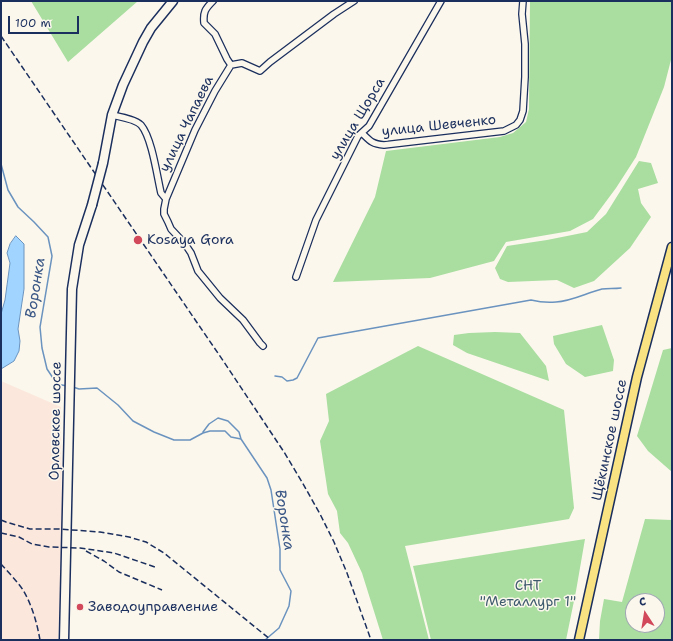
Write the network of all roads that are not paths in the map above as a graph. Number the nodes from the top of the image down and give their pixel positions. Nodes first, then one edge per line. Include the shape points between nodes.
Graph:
1 (173, 1) edge
2 (213, 1) edge
3 (354, 1) edge
4 (441, 1) edge
5 (523, 1) edge
6 (231, 65) junction
7 (112, 115) junction
8 (362, 133) junction
9 (166, 199) junction
10 (672, 247) edge
11 (296, 276) dead end
12 (263, 346) dead end
13 (64, 640) edge
14 (579, 640) edge

1 - 7 main road, Орловское шоссе via 143,42
2 - 6 street via 203,14 204,24 216,34
3 - 6 street, улица Чапаева via 260,71 242,63
4 - 8 street, улица Щорса via 369,126
5 - 8 street, улица Шевченко via 525,77 523,111 516,125 504,131 384,145 376,144
6 - 9 street, улица Чапаева via 194,130
7 - 9 street via 141,125 148,137 161,193
7 - 13 main road, Орловское шоссе, bridge via 103,163 78,245 72,289
8 - 11 street, улица Щорса via 358,136 316,220
9 - 12 street via 164,214 171,229 191,253 198,271
10 - 14 main road, Щёкинское шоссе via 637,378

